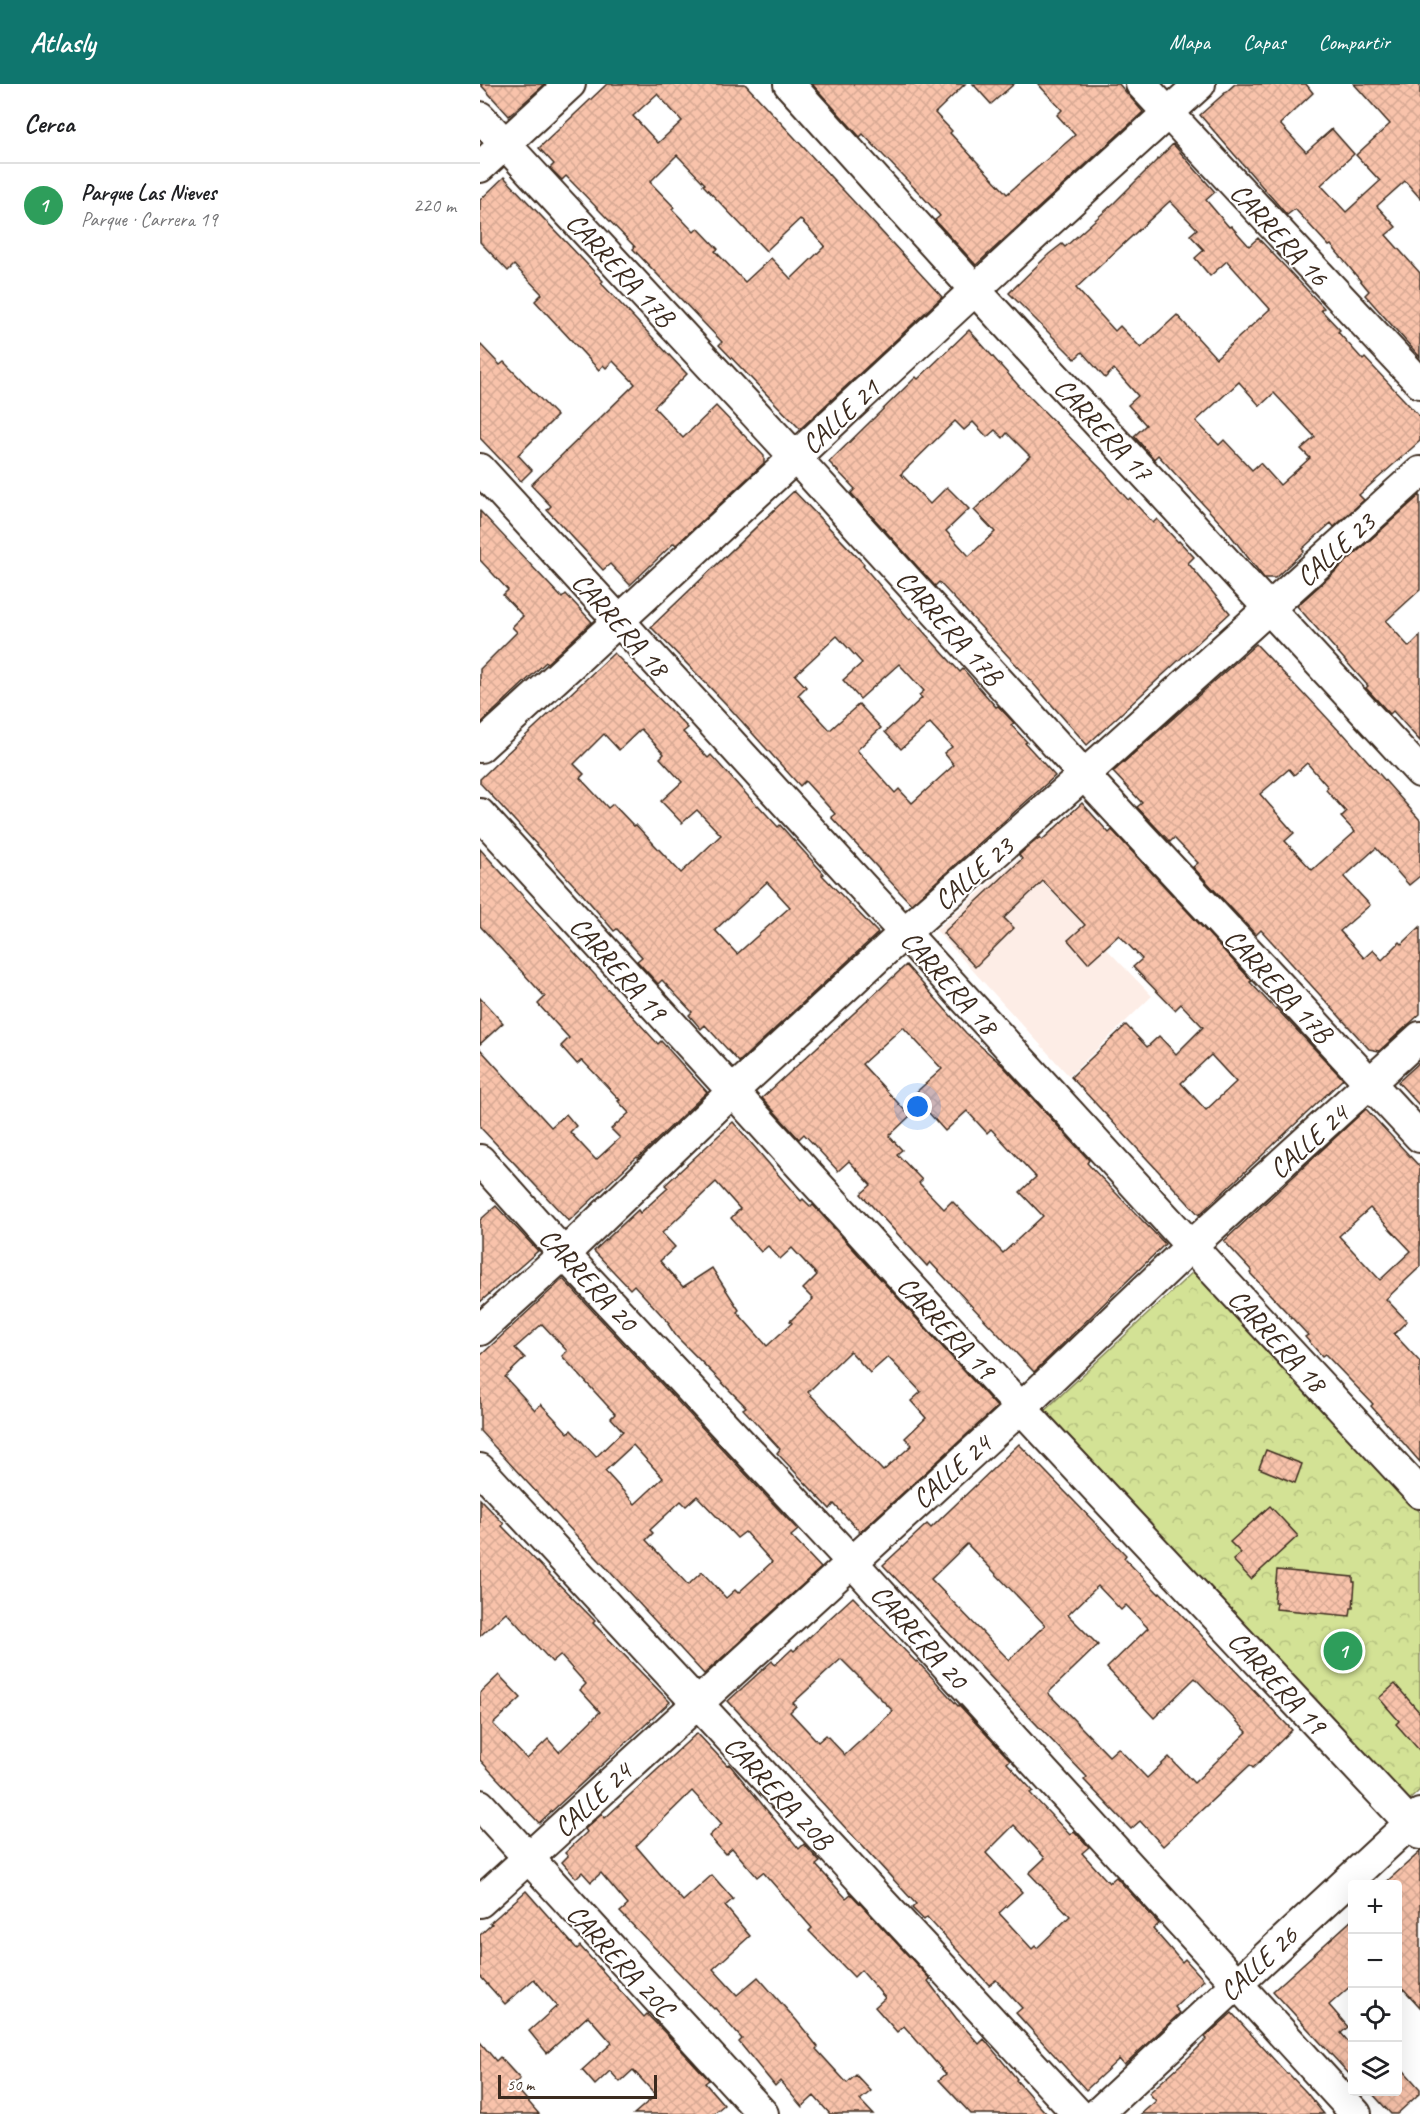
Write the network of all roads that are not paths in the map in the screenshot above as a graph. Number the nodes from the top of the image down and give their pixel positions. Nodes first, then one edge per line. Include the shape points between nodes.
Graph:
1 (570, 84) edge
2 (789, 84) edge
3 (1141, 84) edge
4 (1200, 84) edge
5 (1167, 113) junction
6 (480, 117) edge
7 (504, 144) junction
8 (480, 167) edge
9 (976, 291) junction
10 (1420, 383) edge
11 (795, 457) junction
12 (480, 469) edge
13 (1420, 472) edge
14 (1269, 607) junction
15 (619, 622) junction
16 (480, 747) edge
17 (1420, 772) edge
18 (1084, 775) junction
19 (480, 814) edge
20 (905, 932) junction
21 (1420, 1037) edge
22 (1371, 1083) junction
23 (732, 1092) junction
24 (1420, 1137) edge
25 (480, 1160) edge
26 (1191, 1246) junction
27 (564, 1254) junction
28 (480, 1330) edge
29 (1021, 1408) junction
30 (480, 1469) edge
31 (1420, 1493) edge
32 (852, 1562) junction
33 (696, 1703) junction
34 (480, 1805) edge
35 (1417, 1824) edge
36 (528, 1858) junction
37 (480, 1902) edge
38 (1237, 1983) junction
39 (763, 2114) edge
40 (1078, 2114) edge
41 (1097, 2114) edge
42 (1356, 2114) edge

1 - 7 street
2 - 9 street, CARRERA 17
3 - 5 street, CARRERA 16
4 - 5 street, CALLE 21
5 - 9 street, CALLE 21
5 - 10 street, CARRERA 16
6 - 7 street, CARRERA 17B
7 - 8 street
7 - 11 street, CARRERA 17B
9 - 11 street, CALLE 21
9 - 14 street, CARRERA 17
11 - 15 street, CALLE 21
11 - 18 street, CARRERA 17B
12 - 15 street, CARRERA 18
13 - 14 street, CALLE 23
14 - 17 street, CARRERA 17
14 - 18 street, CALLE 23
15 - 16 street, CALLE 21
15 - 20 street, CARRERA 18
18 - 20 street, CALLE 23
18 - 22 street, CARRERA 17B
19 - 23 street, CARRERA 19
20 - 23 street, CALLE 23
20 - 26 street, CARRERA 18
21 - 22 street, CALLE 24
22 - 24 street, CARRERA 17B
22 - 26 street, CALLE 24
23 - 27 street, CALLE 23
23 - 29 street, CARRERA 19
25 - 27 street, CARRERA 20
26 - 29 street, CALLE 24
26 - 31 street, CARRERA 18
27 - 28 street, CALLE 23
27 - 32 street, CARRERA 20
29 - 32 street, CALLE 24
29 - 35 street, CARRERA 19
30 - 33 street, CARRERA 20B
32 - 33 street, CALLE 24
32 - 38 street, CARRERA 20
33 - 36 street, CALLE 24
33 - 40 street, CARRERA 20B
34 - 36 street, CARRERA 20C
35 - 38 street, CALLE 26
36 - 37 street, CALLE 24
36 - 39 street, CARRERA 20C
38 - 41 street, CALLE 26
38 - 42 street, CARRERA 20

